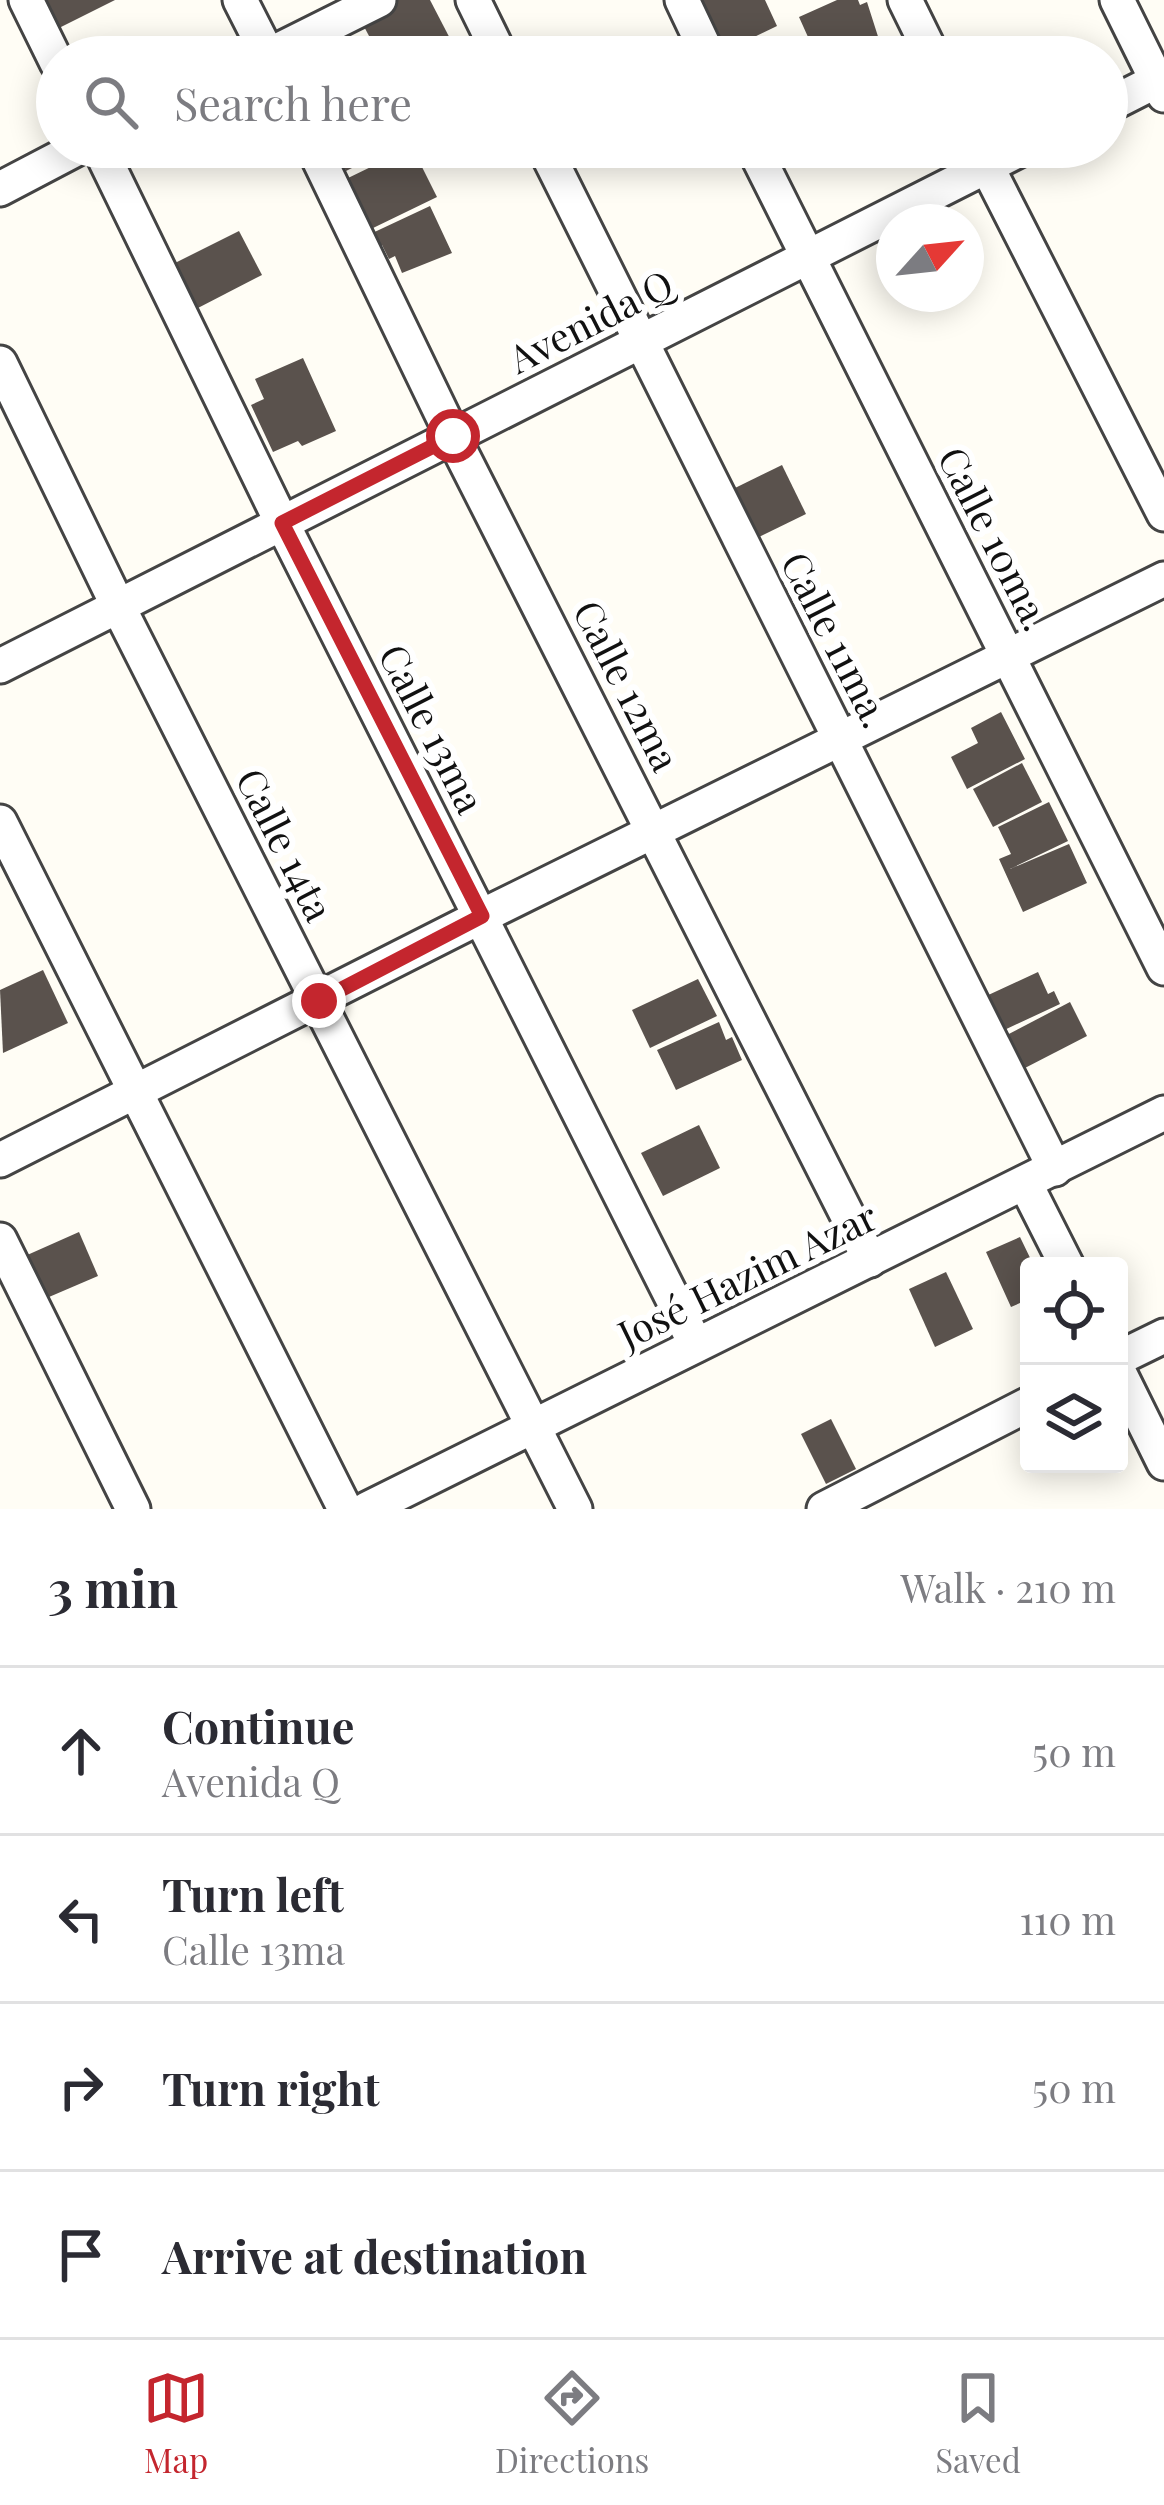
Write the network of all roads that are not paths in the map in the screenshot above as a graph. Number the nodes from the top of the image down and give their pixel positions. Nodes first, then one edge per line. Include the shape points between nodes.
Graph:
1 (26, 0) edge
2 (240, 0) edge
3 (379, 0) edge
4 (473, 0) edge
5 (682, 0) edge
6 (905, 0) edge
7 (1117, 0) edge
8 (44, 36) edge
9 (257, 36) edge
10 (307, 36) edge
11 (491, 36) edge
12 (700, 36) edge
13 (923, 36) edge
14 (1161, 84) edge
15 (1128, 97) edge
16 (40, 168) edge
17 (109, 168) edge
18 (323, 168) edge
19 (554, 168) edge
20 (763, 168) edge
21 (962, 168) edge
22 (987, 168) edge
23 (0, 189) edge
24 (806, 258) junction
25 (639, 342) junction
26 (0, 363) edge
27 (453, 436) junction
28 (1164, 514) edge
29 (282, 523) junction
30 (1164, 579) edge
31 (118, 606) junction
32 (1010, 656) junction
33 (0, 666) edge
34 (842, 740) junction
35 (0, 822) edge
36 (656, 833) junction
37 (482, 916) junction
38 (1164, 968) edge
39 (319, 1001) junction
40 (138, 1091) junction
41 (1164, 1113) edge
42 (0, 1160) edge
43 (1040, 1176) junction
44 (0, 1240) edge
45 (1063, 1257) edge
46 (870, 1260) junction
47 (1164, 1336) edge
48 (696, 1345) junction
49 (1128, 1354) edge
50 (1128, 1390) edge
51 (1020, 1409) edge
52 (532, 1427) junction
53 (1164, 1463) edge
54 (133, 1509) edge
55 (345, 1509) edge
56 (367, 1509) edge
57 (575, 1509) edge
58 (824, 1509) edge

1 - 8 street
2 - 9 street
3 - 10 street
4 - 11 street
5 - 12 street
6 - 13 street
7 - 14 street
14 - 15 street
16 - 23 street
17 - 29 street, Calle 13ma
18 - 27 street, Calle 12ma
19 - 25 street, Calle 11ma.
20 - 24 street, Calle 10ma.
21 - 24 street, Avenida Q
22 - 28 street
24 - 25 street, Avenida Q
24 - 32 street, Calle 10ma.
25 - 27 street, Avenida Q
25 - 34 street, Calle 11ma.
26 - 31 street, Calle 14ta
27 - 29 street, Avenida Q
27 - 36 street, Calle 12ma
29 - 31 street, Avenida Q
29 - 37 street, Calle 13ma
30 - 32 street
31 - 33 street, Avenida Q
31 - 39 street, Calle 14ta
32 - 34 street
32 - 38 street, Calle 10ma.
34 - 36 street
34 - 43 street, Calle 11ma.
35 - 40 street
36 - 37 street
36 - 46 street, Calle 12ma
37 - 39 street
37 - 48 street, Calle 13ma
39 - 40 street
39 - 52 street, Calle 14ta
40 - 42 street
40 - 55 street
41 - 43 street, José Hazim Azar
43 - 45 street, Calle 11ma.
43 - 46 street, José Hazim Azar
44 - 54 street
46 - 48 street, José Hazim Azar
47 - 49 street
48 - 52 street, José Hazim Azar
50 - 53 street
51 - 58 street
52 - 56 street, José Hazim Azar
52 - 57 street, Calle 14ta

